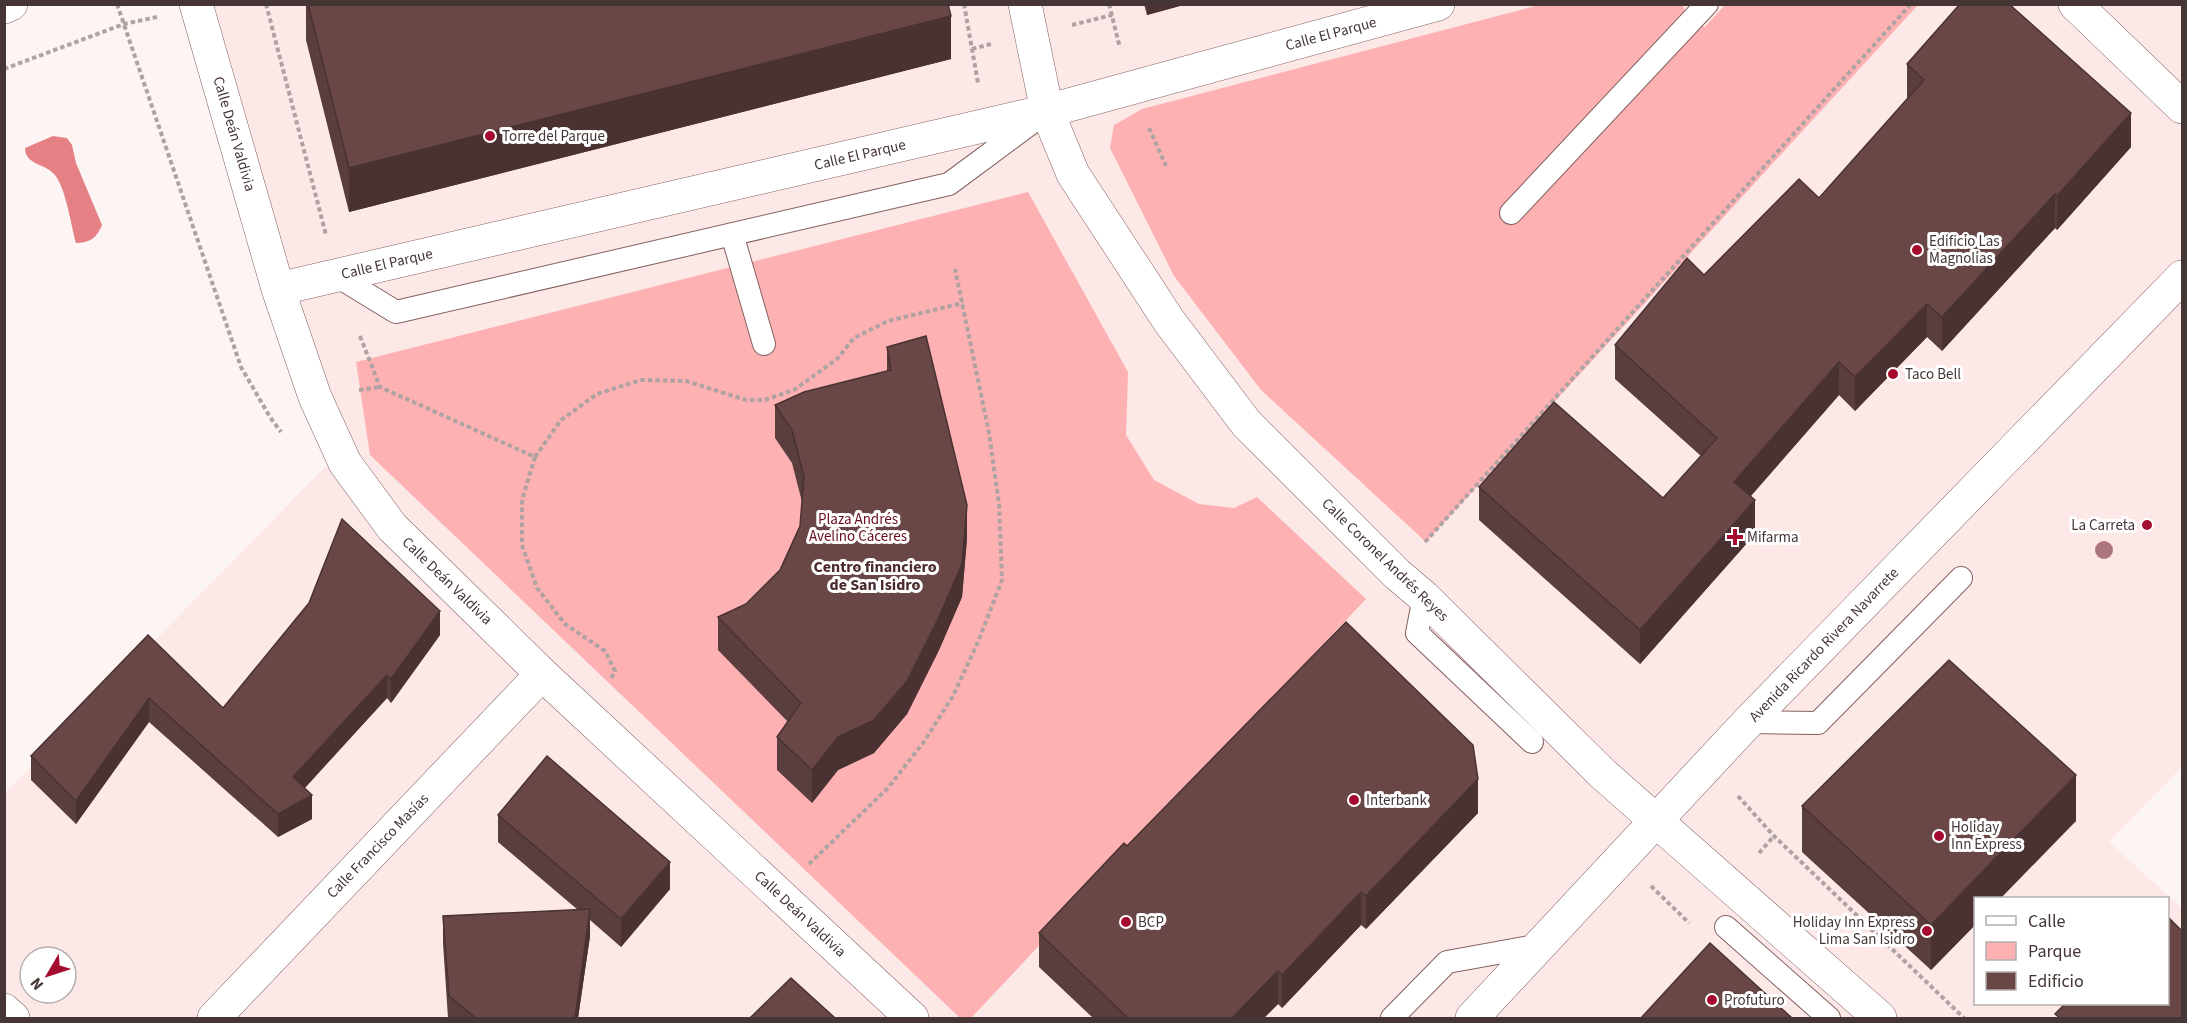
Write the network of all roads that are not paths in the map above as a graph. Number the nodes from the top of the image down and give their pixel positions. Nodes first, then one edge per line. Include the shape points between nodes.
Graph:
1 (11, 4) edge
2 (1025, 4) edge
3 (1438, 4) edge
4 (1707, 4) edge
5 (2075, 4) edge
6 (4, 7) edge
7 (197, 7) edge
8 (2182, 107) edge
9 (1047, 111) junction
10 (1511, 213) dead end
11 (732, 234) junction
12 (337, 276) junction
13 (2182, 277) edge
14 (278, 289) junction
15 (764, 344) dead end
16 (1961, 578) dead end
17 (1424, 597) junction
18 (542, 674) junction
19 (1748, 722) junction
20 (1532, 742) dead end
21 (1656, 823) junction
22 (1726, 927) dead end
23 (1541, 945) junction
24 (4, 1010) edge
25 (14, 1018) edge
26 (214, 1018) edge
27 (912, 1018) edge
28 (1392, 1018) edge
29 (1472, 1018) edge
30 (1828, 1018) edge
31 (1880, 1018) edge

1 - 6 street
2 - 9 street, Calle Coronel Andrés Reyes
3 - 9 street, Calle El Parque
4 - 10 lane
5 - 8 street
7 - 14 street, Calle Deán Valdivia
9 - 11 lane via 950,184
9 - 12 street, Calle El Parque
9 - 17 street, Calle Coronel Andrés Reyes via 1073,174 1169,321 1246,423
11 - 12 lane via 396,312
11 - 15 lane
12 - 14 street, Calle El Parque
13 - 19 street, Avenida Ricardo Rivera Navarrete
14 - 18 street, Calle Deán Valdivia via 315,397 345,463 392,527
16 - 19 lane via 1818,723
17 - 20 lane via 1417,633
17 - 21 street, Calle Coronel Andrés Reyes
18 - 26 street, Calle Francisco Masías
18 - 27 street, Calle Deán Valdivia
19 - 21 street, Avenida Ricardo Rivera Navarrete
21 - 23 street, Avenida Ricardo Rivera Navarrete
21 - 31 street, Calle Coronel Andrés Reyes
22 - 30 lane
23 - 28 lane via 1448,962
23 - 29 street, Avenida Ricardo Rivera Navarrete
24 - 25 street

